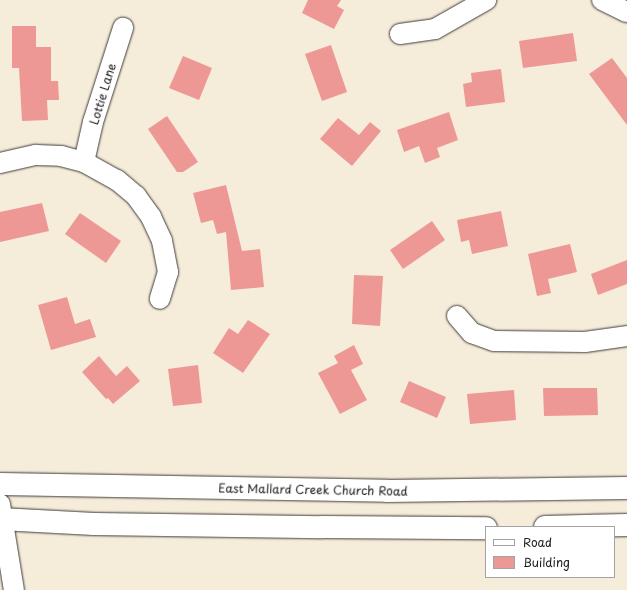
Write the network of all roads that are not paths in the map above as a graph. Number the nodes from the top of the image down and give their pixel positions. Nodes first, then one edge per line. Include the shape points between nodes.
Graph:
1 (486, 0) edge
2 (602, 0) edge
3 (627, 12) edge
4 (123, 28) dead end
5 (400, 34) dead end
6 (84, 162) junction
7 (0, 163) edge
8 (160, 299) dead end
9 (457, 316) dead end
10 (627, 336) edge
11 (0, 484) edge
12 (627, 488) edge
13 (1, 514) edge
14 (627, 525) edge
15 (586, 526) edge
16 (485, 528) edge
17 (14, 590) edge

1 - 5 street via 435,29
2 - 3 street
4 - 6 street, Lottie Lane via 93,122
6 - 7 street via 61,156 36,155
6 - 8 street via 117,180 136,196 151,217 162,241 168,272
9 - 10 street via 472,333 494,341 585,342
11 - 12 main road, East Mallard Creek Church Road via 387,492
13 - 16 main road via 94,524
13 - 17 street
14 - 15 main road

